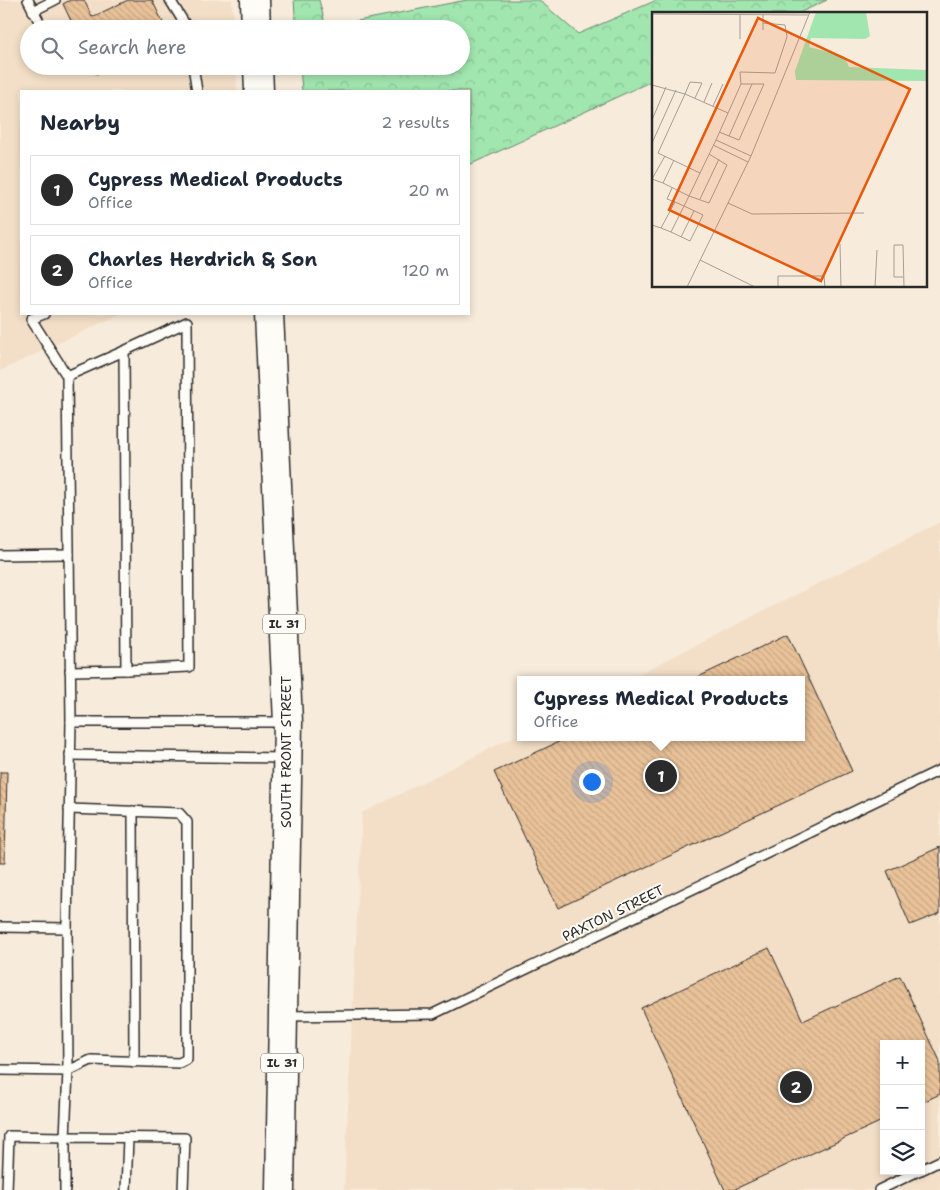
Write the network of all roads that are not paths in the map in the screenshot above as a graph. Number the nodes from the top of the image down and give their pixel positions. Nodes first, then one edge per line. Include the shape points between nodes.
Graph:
1 (28, 0) edge
2 (55, 0) edge
3 (170, 0) edge
4 (255, 0) edge
5 (33, 11) junction
6 (38, 20) edge
7 (182, 20) edge
8 (256, 20) edge
9 (194, 75) edge
10 (258, 75) edge
11 (197, 90) edge
12 (259, 90) edge
13 (41, 315) edge
14 (269, 315) edge
15 (124, 351) junction
16 (66, 376) junction
17 (69, 554) junction
18 (0, 555) edge
19 (126, 670) junction
20 (70, 672) junction
21 (71, 722) junction
22 (288, 722) junction
23 (70, 755) junction
24 (288, 758) junction
25 (940, 770) edge
26 (69, 809) junction
27 (133, 811) junction
28 (0, 927) edge
29 (67, 928) junction
30 (283, 1016) junction
31 (134, 1062) junction
32 (0, 1070) edge
33 (68, 1071) junction
34 (4, 1136) edge
35 (65, 1137) junction
36 (128, 1138) junction
37 (940, 1161) edge
38 (925, 1168) edge
39 (911, 1175) edge
40 (6, 1190) edge
41 (64, 1190) edge
42 (126, 1190) edge
43 (183, 1190) edge
44 (280, 1190) edge
45 (879, 1190) edge

1 - 5 lane
2 - 5 lane
3 - 7 lane
4 - 8 main road
5 - 6 lane
9 - 11 lane
10 - 12 main road
13 - 16 lane via 31,319
14 - 22 main road, SOUTH FRONT STREET / IL 31
15 - 16 lane
15 - 19 lane
15 - 19 lane via 187,322 189,667
16 - 17 lane
17 - 18 lane
17 - 20 lane
19 - 20 lane
20 - 21 lane
21 - 22 lane
21 - 23 lane
22 - 24 main road, SOUTH FRONT STREET / IL 31
23 - 24 lane
23 - 26 lane
24 - 30 main road, SOUTH FRONT STREET / IL 31
25 - 30 lane, PAXTON STREET via 433,1014
26 - 27 lane
26 - 29 lane
27 - 31 lane
27 - 31 lane via 180,813 187,822 188,1059 179,1063
28 - 29 lane
29 - 33 lane
30 - 44 main road, SOUTH FRONT STREET / IL 31
31 - 33 lane via 91,1060
32 - 33 lane
33 - 35 lane
34 - 35 lane
34 - 40 lane
35 - 36 lane
35 - 41 lane
36 - 42 lane
36 - 43 lane via 185,1138
37 - 38 lane
39 - 45 lane

